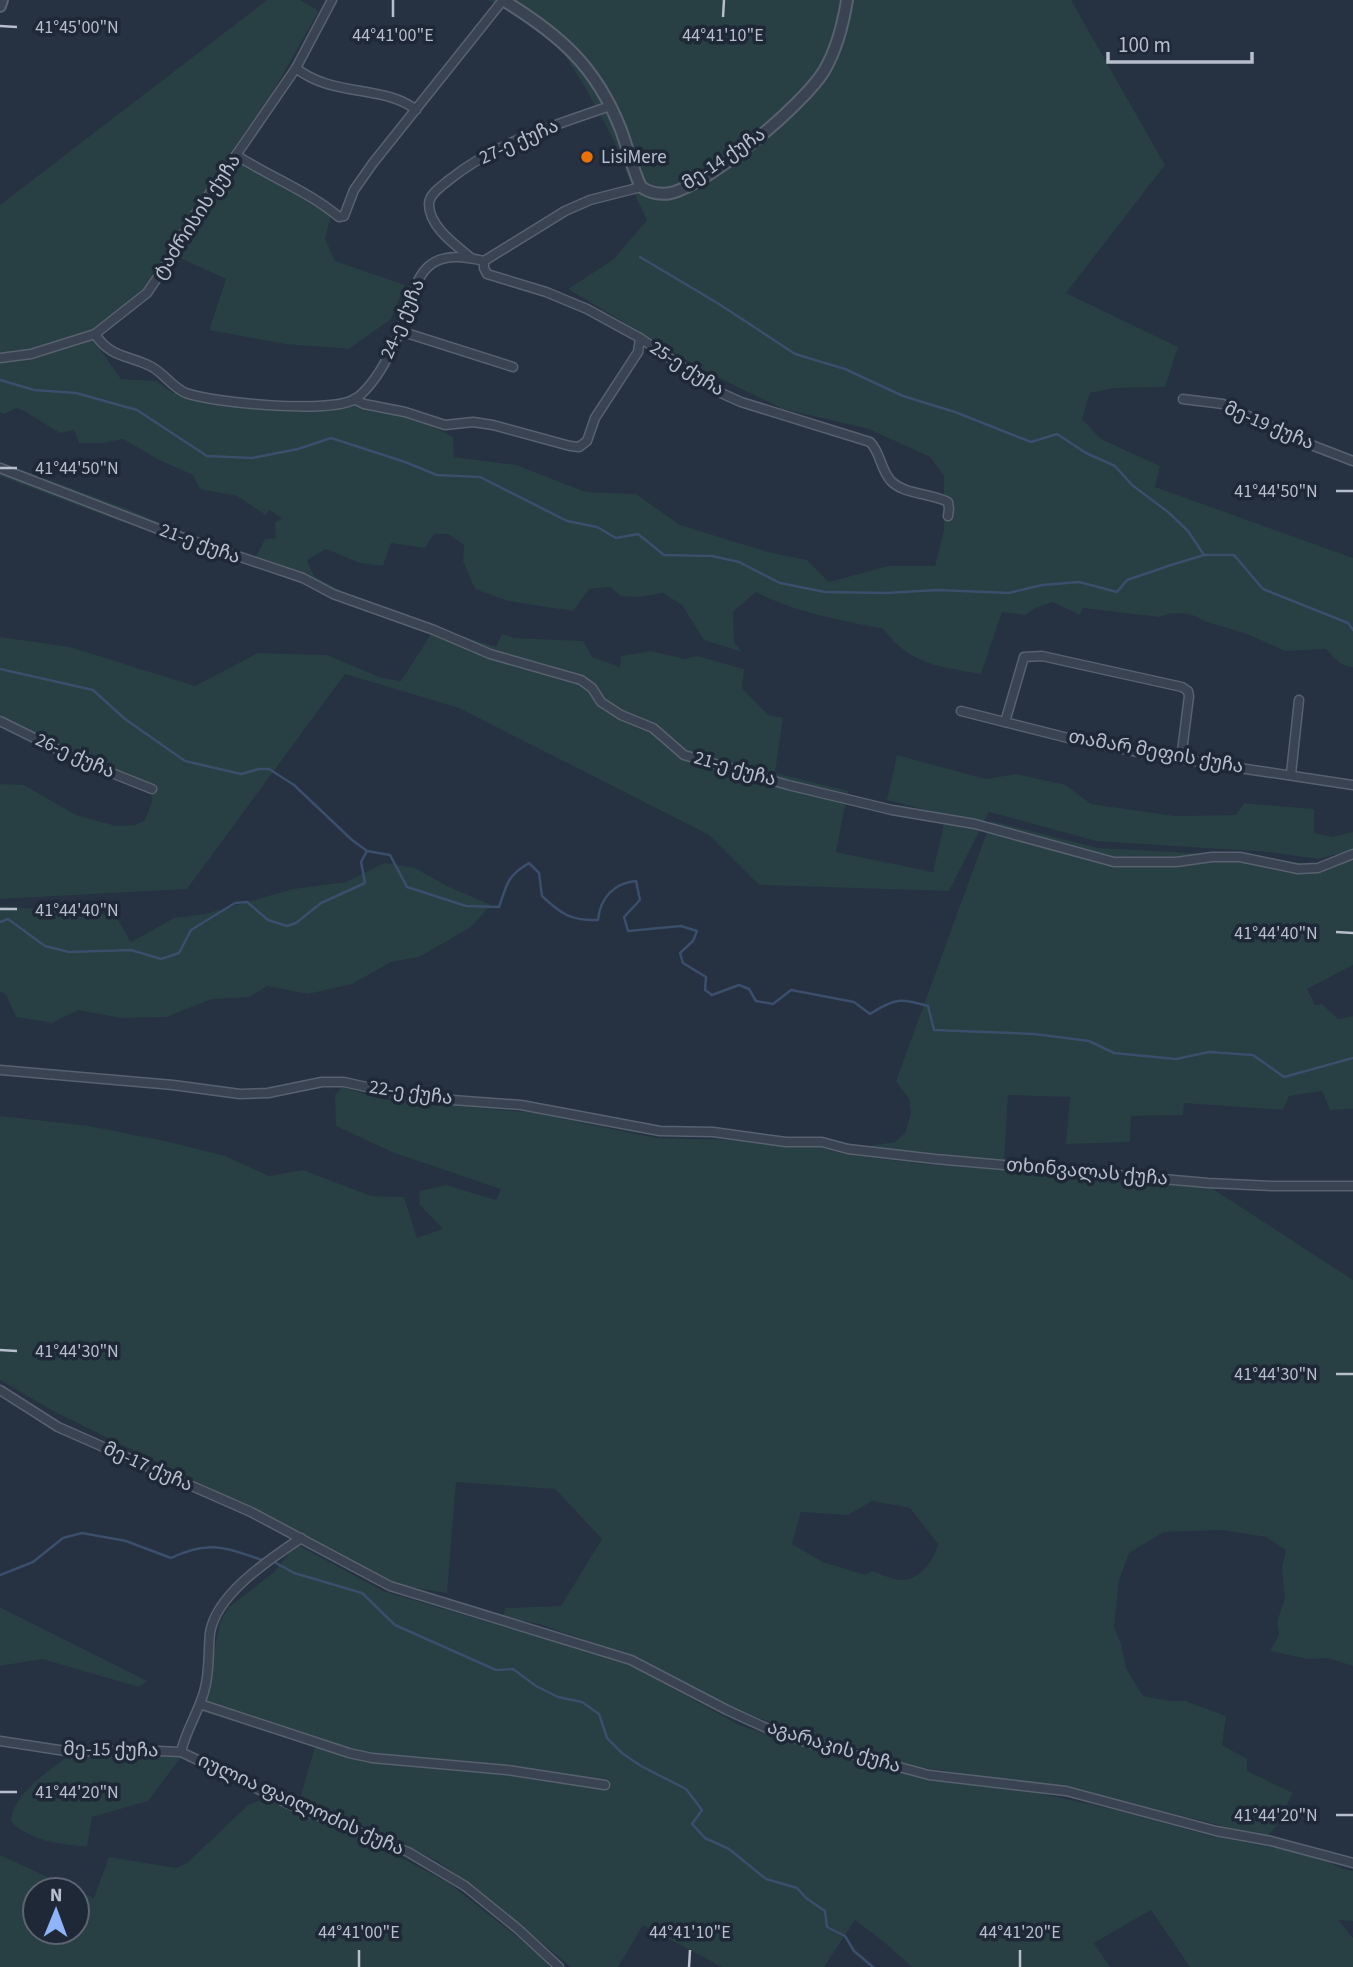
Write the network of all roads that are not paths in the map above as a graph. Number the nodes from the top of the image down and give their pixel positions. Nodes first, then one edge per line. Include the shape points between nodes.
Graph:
1 (2, 0) edge
2 (332, 0) edge
3 (503, 0) edge
4 (848, 0) edge
5 (0, 6) edge
6 (296, 68) junction
7 (610, 106) junction
8 (416, 110) junction
9 (236, 155) junction
10 (641, 187) junction
11 (472, 258) junction
12 (484, 261) junction
13 (400, 331) junction
14 (95, 334) junction
15 (640, 338) junction
16 (0, 358) edge
17 (513, 367) dead end
18 (1183, 398) dead end
19 (354, 399) junction
20 (1353, 461) edge
21 (0, 468) edge
22 (948, 516) dead end
23 (1299, 700) dead end
24 (961, 711) dead end
25 (0, 721) edge
26 (1005, 722) junction
27 (1181, 759) junction
28 (1291, 774) junction
29 (1353, 785) edge
30 (152, 789) dead end
31 (1353, 854) edge
32 (0, 1070) edge
33 (822, 1142) joint
34 (1353, 1186) edge
35 (0, 1390) edge
36 (301, 1538) junction
37 (200, 1704) junction
38 (0, 1741) edge
39 (181, 1752) junction
40 (605, 1784) dead end
41 (1353, 1863) edge
42 (557, 1966) edge

1 - 5 street
2 - 6 street, ტაძრისის ქუჩა
3 - 7 street via 551,31 577,57
3 - 8 street
4 - 10 street, მე-14 ქუჩა via 825,69 790,111 688,186 660,194
6 - 8 street via 327,85 398,99
6 - 9 street, ტაძრისის ქუჩა
7 - 10 street
7 - 11 street, 27-ე ქუჩა via 499,148 431,196 436,224
8 - 9 street via 360,181 342,217
9 - 14 street, ტაძრისის ქუჩა via 147,293
10 - 12 street via 565,211
11 - 12 street, 24-ე ქუჩა
11 - 13 street, 24-ე ქუჩა via 443,257 429,266 419,277
12 - 15 street, 25-ე ქუჩა via 487,274 566,300
13 - 17 street
13 - 19 street, 24-ე ქუჩა via 386,362
14 - 16 street, ტაძრისის ქუჩა via 31,354
14 - 19 street via 115,354 157,369 186,393 294,406
15 - 19 street via 638,352 595,418 587,441 579,447 493,425 445,425
15 - 22 street, 25-ე ქუჩა via 721,393 870,442 893,483 947,502
18 - 20 street, მე-19 ქუჩა via 1223,404
21 - 31 street, 21-ე ქუჩა via 166,532 303,578 333,594 491,654 580,680 600,702 653,728 684,755 775,781 892,810 975,824 1114,862 1231,857 1298,869 1318,868
23 - 28 street
24 - 26 street, თამარ მეფის ქუჩა
25 - 30 street, 26-ე ქუჩა
26 - 27 street, თამარ მეფის ქუჩა
26 - 27 street via 1024,657 1042,656 1188,691
27 - 28 street, თამარ მეფის ქუჩა
28 - 29 street, თამარ მეფის ქუჩა
32 - 33 street, 22-ე ქუჩა via 240,1094 344,1083 411,1097 521,1105 660,1131
33 - 34 street, თხინვალას ქუჩა via 935,1159 1209,1183
35 - 36 street, მე-17 ქუჩა via 58,1427
36 - 37 street, იულია ფაილოძის ქუჩა via 232,1590 218,1608
36 - 41 street, აგარაკის ქუჩა via 390,1586 631,1660 727,1710 809,1743 929,1775 1066,1791
37 - 39 street, იულია ფაილოძის ქუჩა
37 - 40 street via 372,1758
38 - 39 street, მე-15 ქუჩა via 72,1752
39 - 42 street, იულია ფაილოძის ქუჩა via 289,1804 408,1852 465,1886

